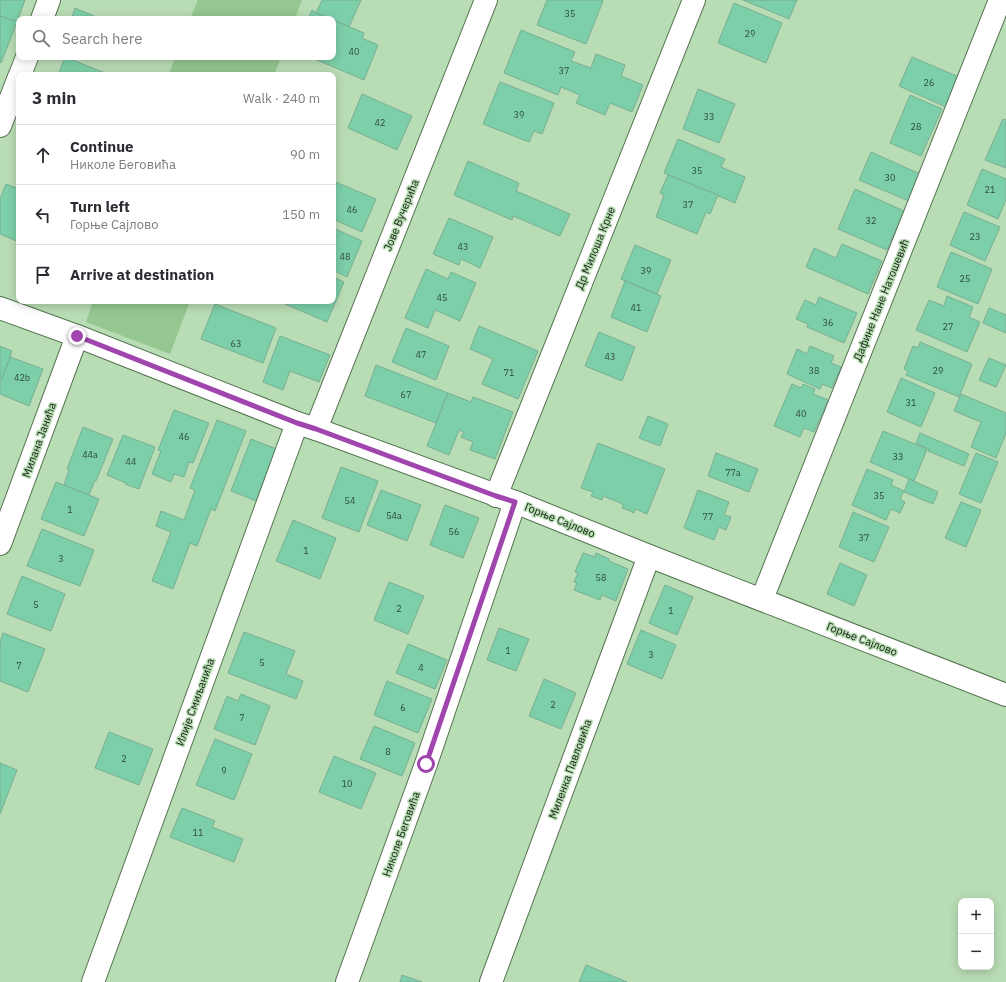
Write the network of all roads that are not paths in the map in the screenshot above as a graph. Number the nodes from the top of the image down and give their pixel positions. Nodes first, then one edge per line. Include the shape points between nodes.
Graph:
1 (49, 0) edge
2 (486, 0) edge
3 (694, 0) edge
4 (1000, 0) edge
5 (43, 16) edge
6 (26, 60) edge
7 (21, 72) edge
8 (16, 84) edge
9 (0, 126) edge
10 (0, 308) edge
11 (77, 336) junction
12 (307, 426) junction
13 (505, 499) junction
14 (0, 544) edge
15 (649, 556) junction
16 (762, 599) junction
17 (1006, 695) edge
18 (93, 982) edge
19 (347, 982) edge
20 (491, 982) edge

1 - 5 street
2 - 12 street, Јове Вучерића
3 - 13 street, Др Милоша Крне
4 - 16 street, Дафине Нане Натошевић
6 - 7 street
8 - 9 street
10 - 11 street, Горње Сајлово
11 - 12 street, Горње Сајлово
11 - 14 street, Милана Јанића
12 - 13 street, Горње Сајлово
12 - 18 street, Илије Смиљанића
13 - 15 street, Горње Сајлово
13 - 19 street, Николе Беговића via 426,764
15 - 16 street, Горње Сајлово
15 - 20 street, Миленка Павловића
16 - 17 street, Горње Сајлово

